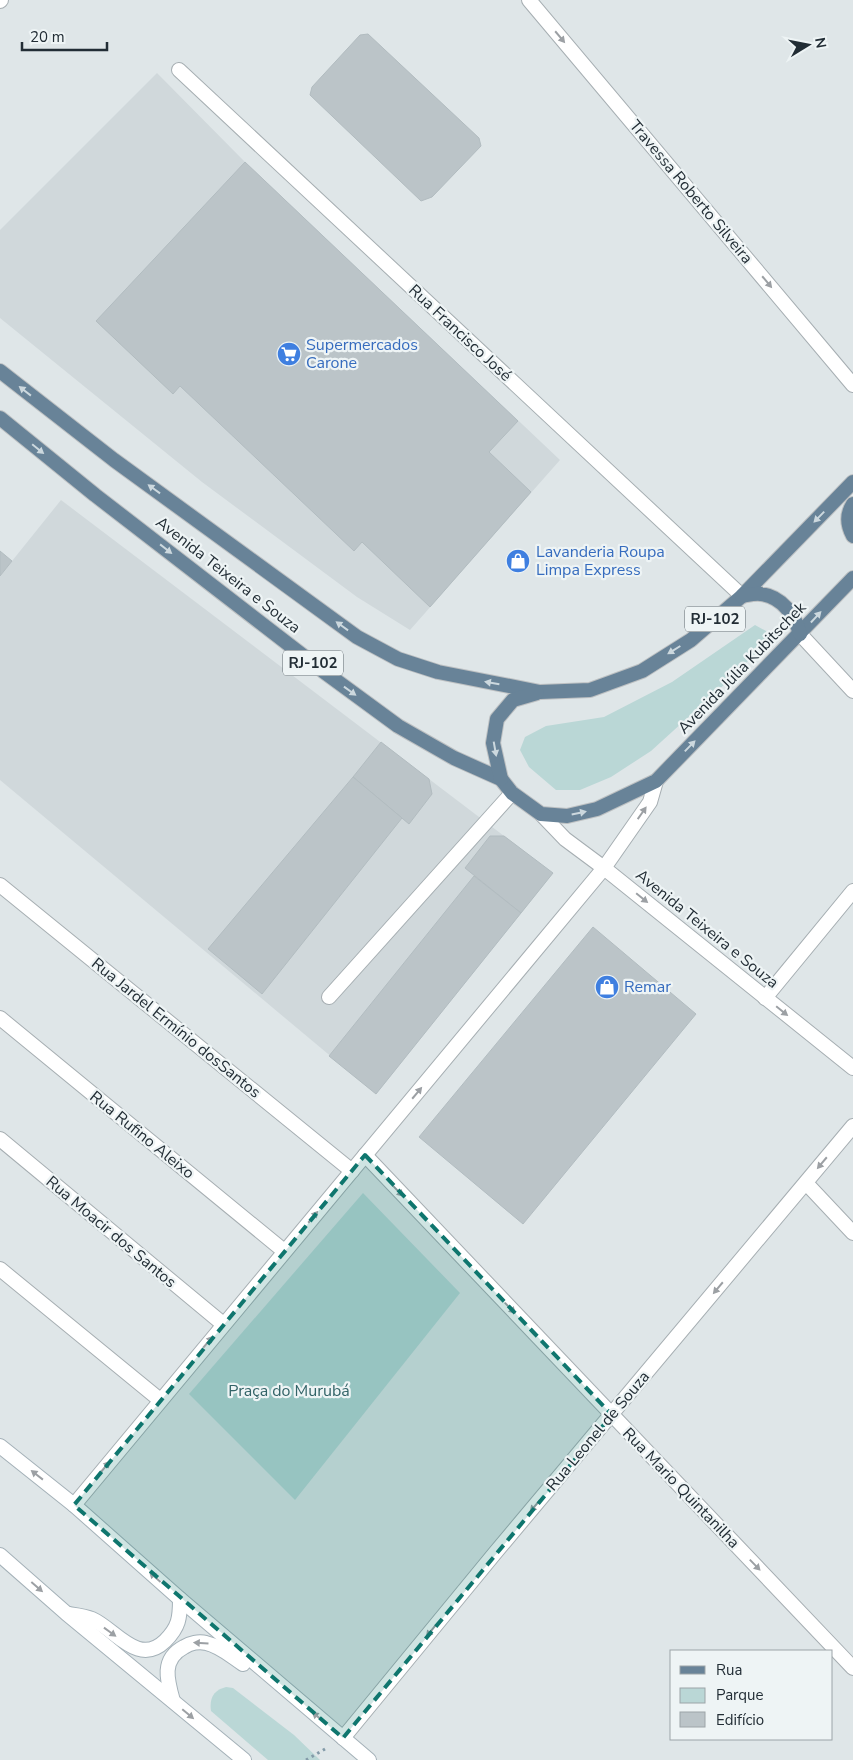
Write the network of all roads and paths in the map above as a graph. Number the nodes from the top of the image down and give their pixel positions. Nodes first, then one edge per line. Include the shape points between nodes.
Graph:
1 (529, 0) edge
2 (179, 70) dead end
3 (0, 371) edge
4 (853, 385) edge
5 (0, 418) edge
6 (853, 482) edge
7 (853, 504) edge
8 (853, 536) edge
9 (853, 578) edge
10 (742, 596) junction
11 (800, 634) junction
12 (853, 691) edge
13 (540, 692) junction
14 (501, 779) junction
15 (656, 781) junction
16 (512, 793) junction
17 (541, 814) junction
18 (604, 868) junction
19 (0, 885) edge
20 (853, 891) edge
21 (329, 997) dead end
22 (765, 998) junction
23 (0, 1018) edge
24 (853, 1068) edge
25 (853, 1126) edge
26 (0, 1139) edge
27 (365, 1155) junction
28 (352, 1171) junction
29 (806, 1182) junction
30 (853, 1233) edge
31 (284, 1251) junction
32 (0, 1269) edge
33 (223, 1324) junction
34 (160, 1400) junction
35 (612, 1415) junction
36 (0, 1446) edge
37 (74, 1505) junction
38 (0, 1555) edge
39 (180, 1599) junction
40 (66, 1613) junction
41 (853, 1668) edge
42 (274, 1681) junction
43 (173, 1701) junction
44 (343, 1738) junction
45 (244, 1760) edge
46 (369, 1760) edge

1 -> 4 street, Travessa Roberto Silveira
2 - 10 street, Rua Francisco José
13 -> 3 main road, Avenida Teixeira e Souza / RJ-102 via 438,672 398,659 357,637 114,460
5 -> 14 main road, Avenida Teixeira e Souza / RJ-102 via 95,495 398,726 454,758
6 -> 10 main road, RJ-102
7 - 8 main road via 847,520
11 -> 9 main road, Avenida Júlia Kubitschek
10 - 11 main road via 759,593 784,604
10 -> 13 main road, RJ-102 via 691,640 642,671 590,690
11 - 12 street
15 -> 11 main road, Avenida Júlia Kubitschek
13 -> 14 main road via 513,700 496,718 493,743
14 - 16 main road, Avenida Teixeira e Souza / RJ-102
17 -> 15 main road via 567,816 597,809
18 -> 15 street via 650,802
16 - 17 main road, Avenida Teixeira e Souza / RJ-102
16 - 21 street
17 - 18 street, Avenida Teixeira e Souza via 565,840
18 -> 22 street, Avenida Teixeira e Souza
27 -> 18 street
19 - 28 street, Rua Jardel Ermínio dosSantos
20 - 22 street
22 -> 24 street, Avenida Teixeira e Souza
23 - 31 street, Rua Rufino Aleixo
25 -> 29 street, Rua Leonel de Souza
26 - 33 street, Rua Moacir dos Santos
27 - 28 street
27 -> 35 street, Rua Mario Quintanilha
31 -> 28 street
29 - 30 street
29 -> 35 street, Rua Leonel de Souza
31 - 33 street
32 - 34 street
34 -> 33 street
37 -> 34 street
35 -> 41 street, Rua Mario Quintanilha
35 -> 44 street, Rua Leonel de Souza
37 -> 36 street
39 -> 37 street
38 -> 40 street
40 -> 39 street via 92,1619 130,1646 147,1651 160,1646 173,1634 180,1619
39 - 42 street
40 - 43 street
42 -> 43 street via 249,1669 221,1648 206,1643 190,1643 177,1650 168,1664 167,1680
44 -> 42 street
43 -> 45 street
44 - 46 street

